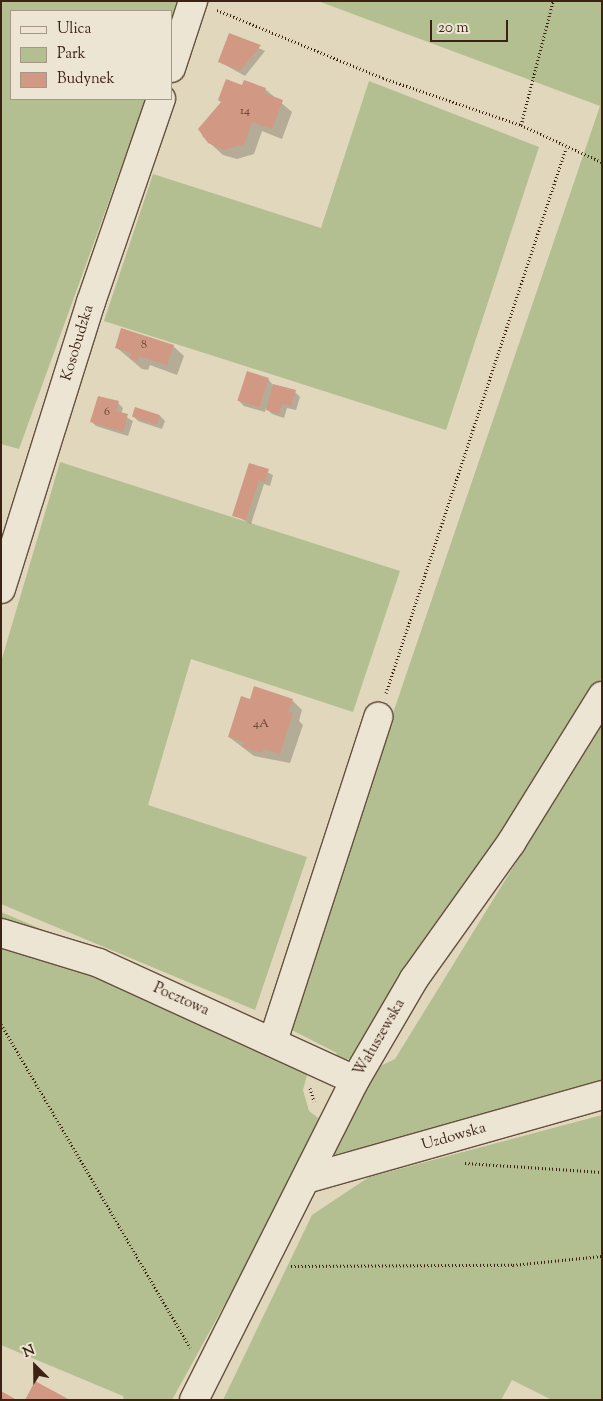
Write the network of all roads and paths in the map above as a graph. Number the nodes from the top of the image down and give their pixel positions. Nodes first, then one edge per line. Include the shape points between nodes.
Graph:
1 (553, 1) edge
2 (204, 5) edge
3 (172, 66) edge
4 (161, 100) edge
5 (521, 125) junction
6 (566, 148) junction
7 (602, 162) edge
8 (1, 589) edge
9 (602, 696) edge
10 (378, 718) joint
11 (1, 933) edge
12 (1, 1024) edge
13 (273, 1041) junction
14 (312, 1080) dead end
15 (356, 1080) junction
16 (602, 1095) edge
17 (316, 1107) dead end
18 (306, 1179) junction
19 (602, 1256) edge
20 (261, 1266) junction
21 (206, 1375) junction
22 (194, 1400) edge

1 - 5 path
2 - 3 street
2 - 5 path via 383,78
4 - 8 street, Kosobudzka via 91,302
5 - 6 path
6 - 7 path
6 - 10 path
9 - 15 street, Wałuszewska via 511,843 414,979
10 - 13 street
11 - 13 street, Pocztowa via 99,963
12 - 21 path
13 - 15 street, Pocztowa
14 - 17 path via 310,1087
15 - 18 street, Wałuszewska
16 - 18 street, Uzdowska
18 - 20 street, Wałuszewska
19 - 20 path via 513,1265
20 - 21 street, Wałuszewska
21 - 22 street, Wałuszewska

